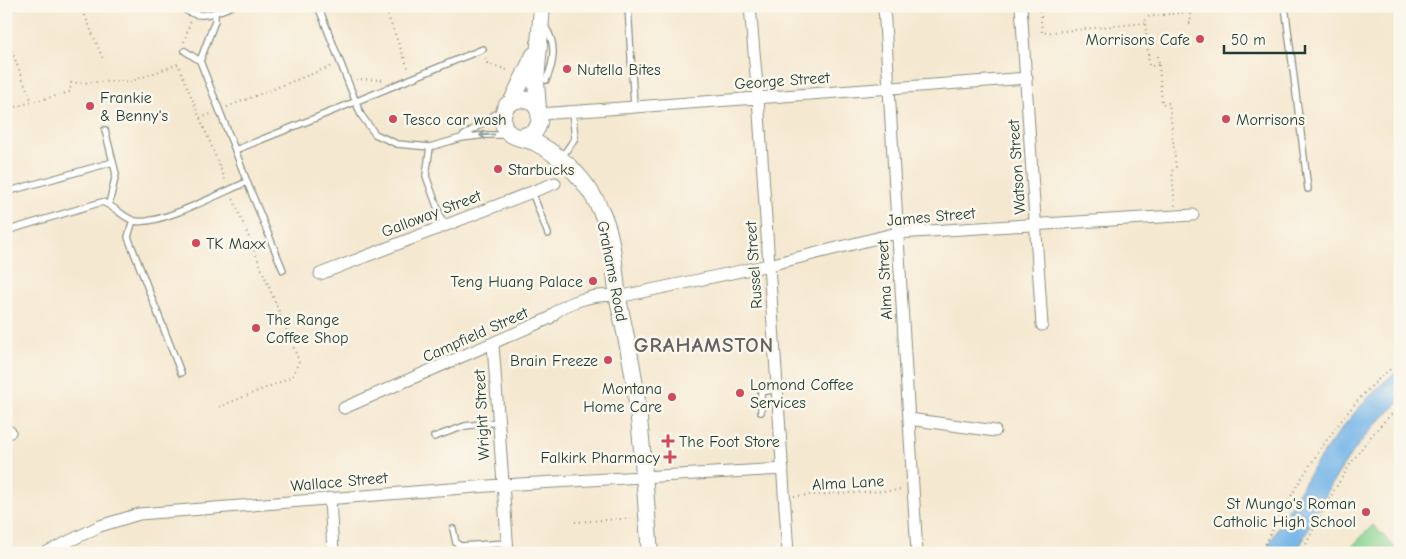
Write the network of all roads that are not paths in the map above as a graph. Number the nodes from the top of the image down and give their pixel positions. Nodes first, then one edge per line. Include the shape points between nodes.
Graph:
1 (181, 6) edge
2 (232, 6) edge
3 (318, 6) edge
4 (542, 6) edge
5 (628, 6) edge
6 (750, 6) edge
7 (884, 6) edge
8 (1021, 6) edge
9 (1285, 6) edge
10 (215, 13) junction
11 (541, 25) junction
12 (539, 44) junction
13 (483, 49) road end
14 (183, 51) road end
15 (200, 61) junction
16 (1027, 78) junction
17 (546, 80) dead end
18 (889, 88) junction
19 (758, 98) junction
20 (357, 103) junction
21 (510, 103) junction
22 (634, 106) junction
23 (539, 114) junction
24 (573, 119) dead end
25 (105, 130) dead end
26 (517, 136) junction
27 (461, 138) junction
28 (430, 147) junction
29 (234, 150) junction
30 (564, 154) junction
31 (113, 162) junction
32 (579, 175) junction
33 (247, 182) junction
34 (555, 183) dead end
35 (1308, 189) dead end
36 (6, 192) edge
37 (532, 192) junction
38 (108, 204) junction
39 (1193, 215) dead end
40 (132, 220) junction
41 (1036, 224) junction
42 (444, 226) junction
43 (6, 231) edge
44 (897, 233) junction
45 (548, 234) dead end
46 (769, 265) junction
47 (282, 270) dead end
48 (320, 274) dead end
49 (618, 297) junction
50 (1042, 326) dead end
51 (493, 344) junction
52 (181, 373) dead end
53 (778, 389) junction
54 (344, 408) dead end
55 (761, 412) dead end
56 (909, 419) junction
57 (498, 422) junction
58 (996, 431) dead end
59 (434, 437) dead end
60 (783, 470) junction
61 (644, 479) junction
62 (501, 485) junction
63 (330, 498) junction
64 (453, 529) dead end
65 (507, 548) edge
66 (45, 553) edge
67 (333, 553) edge
68 (650, 553) edge
69 (788, 553) edge
70 (917, 553) edge

1 - 10 lane via 193,14
2 - 10 lane
3 - 20 lane
4 - 11 main road, Grahams Road
5 - 22 lane
6 - 19 street, Russel Street
7 - 18 street, Alma Street
8 - 16 street, Watson Street
9 - 35 lane
10 - 15 lane
11 - 12 main road, Grahams Road
11 - 17 lane via 550,35 554,59
12 - 21 main road, Grahams Road
12 - 23 main road, Grahams Road via 536,82
13 - 20 lane
14 - 15 lane
15 - 29 lane
16 - 18 street, George Street
16 - 41 street, Watson Street
18 - 19 street, George Street
18 - 44 street, Alma Street
19 - 22 street, George Street
19 - 46 street, Russel Street
20 - 28 lane via 375,134 397,144
20 - 29 lane
21 - 23 main road via 530,101
21 - 26 main road via 503,112 502,122 504,128
21 - 27 lane
22 - 23 street, George Street
23 - 26 main road via 534,133
23 - 30 main road, Grahams Road via 544,128
24 - 30 lane via 575,138
25 - 31 lane
26 -> 27 lane
26 - 32 main road, Grahams Road via 551,151
27 - 28 lane
28 - 42 lane via 426,176
29 - 33 lane
30 - 32 main road, Grahams Road
31 - 36 lane
31 - 38 lane via 116,174
32 - 49 main road, Grahams Road via 592,191 604,217
33 - 40 lane via 159,219
33 - 47 lane
34 - 37 street, Galloway Street
37 - 42 street, Galloway Street
37 - 45 lane
38 - 40 lane
38 - 43 lane via 94,203
39 - 41 street, James Street
40 - 52 lane via 128,237
41 - 44 street, James Street
41 - 50 street, Watson Street
42 - 48 street, Galloway Street
44 - 46 street, James Street
44 - 56 street, Alma Street
46 - 49 street, James Street
46 - 53 street, Russel Street
49 - 51 street, Campfield Street via 608,294 584,299
49 - 61 main road, Grahams Road via 634,379
51 - 54 street, Campfield Street
51 - 57 street, Wright Street
53 - 55 lane via 761,392
53 - 60 street, Russel Street
56 - 58 street
56 - 70 street, Alma Street
57 - 59 lane via 465,426
57 - 62 street, Wright Street
60 - 61 street, Wallace Street
60 - 69 street, Russel Street
61 - 62 street, Wallace Street
61 - 68 main road, Grahams Road
62 - 63 street, Wallace Street
62 - 65 street, Wright Street
63 - 66 street, Wallace Street via 139,514 100,526
63 - 67 street
64 - 65 lane via 456,543 461,546

